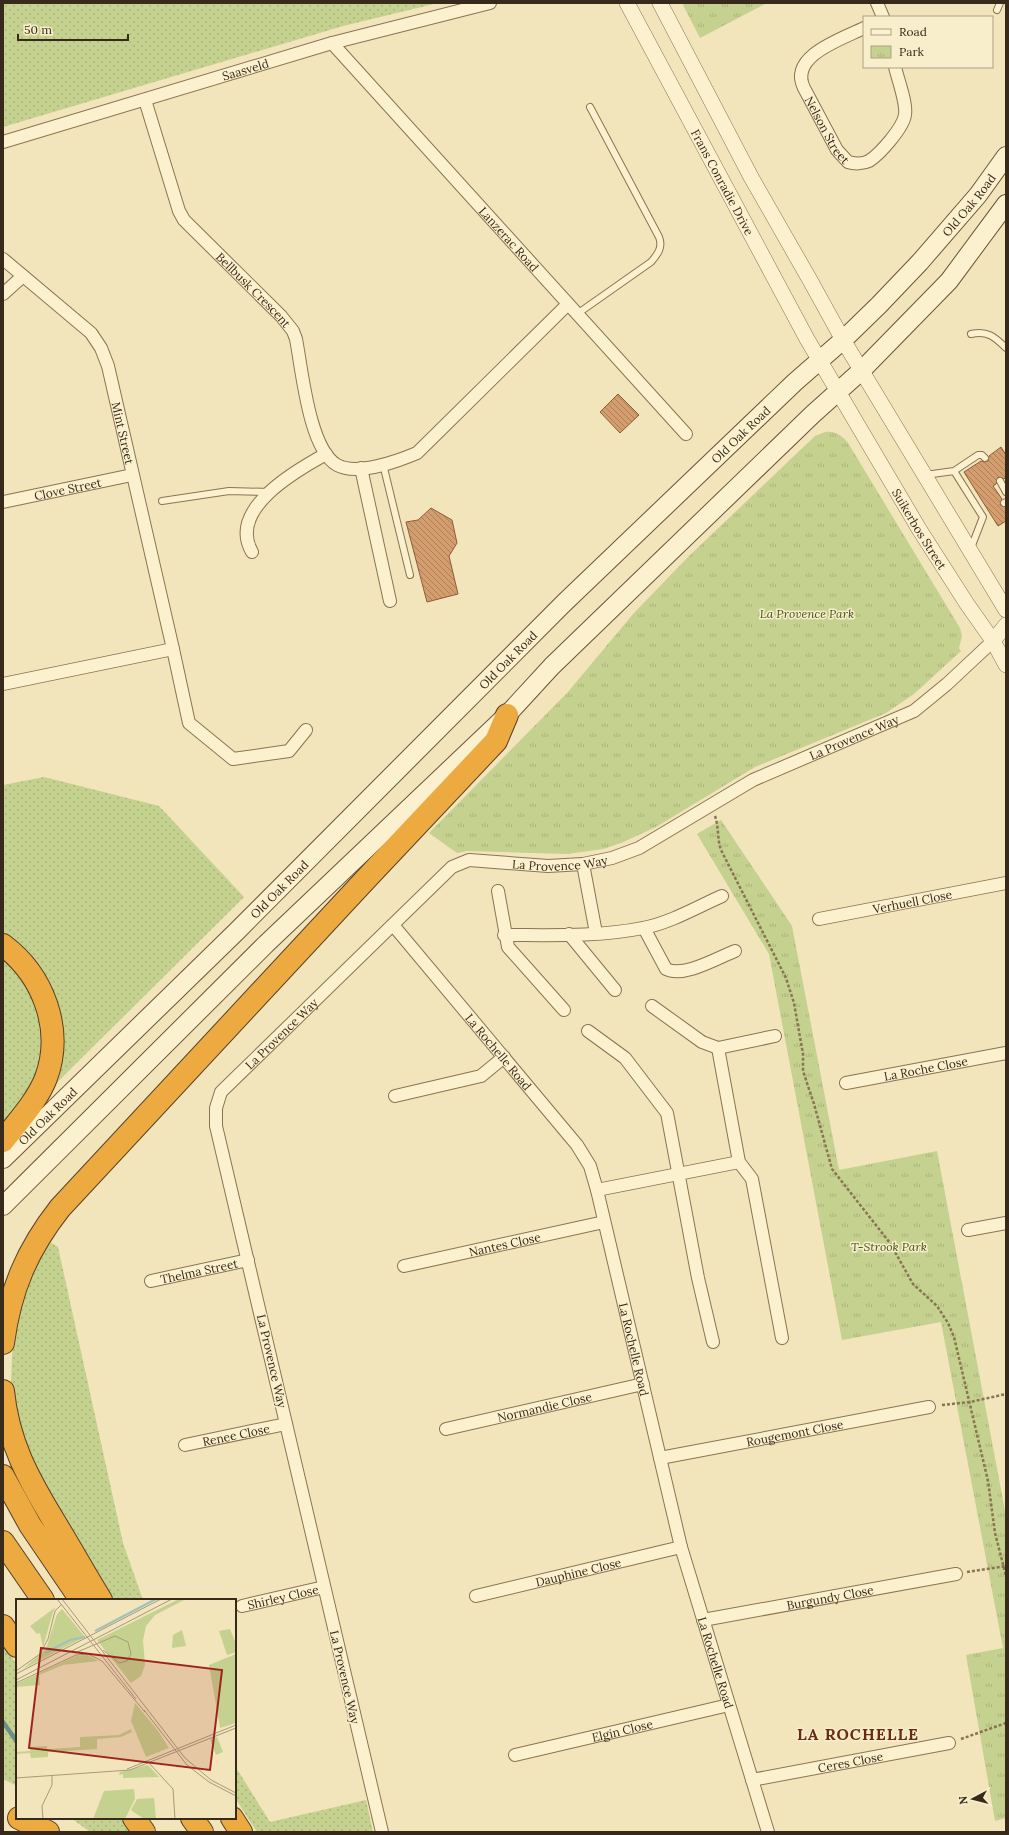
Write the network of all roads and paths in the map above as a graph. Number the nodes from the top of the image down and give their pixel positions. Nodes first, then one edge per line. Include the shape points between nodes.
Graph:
1 (490, 3) edge
2 (627, 3) edge
3 (660, 3) edge
4 (877, 3) edge
5 (1000, 3) edge
6 (997, 10) dead end
7 (882, 16) edge
8 (863, 29) edge
9 (332, 43) junction
10 (895, 68) edge
11 (145, 100) junction
12 (590, 107) dead end
13 (3, 142) edge
14 (1006, 156) edge
15 (1006, 204) edge
16 (3, 259) edge
17 (23, 276) junction
18 (3, 294) edge
19 (568, 304) junction
20 (577, 314) junction
21 (971, 334) dead end
22 (843, 340) junction
23 (1006, 348) edge
24 (819, 360) junction
25 (861, 371) junction
26 (838, 391) junction
27 (686, 434) dead end
28 (326, 454) junction
29 (985, 458) dead end
30 (383, 464) junction
31 (361, 468) junction
32 (954, 471) junction
33 (132, 475) junction
34 (923, 475) junction
35 (1000, 481) dead end
36 (269, 492) junction
37 (1006, 492) edge
38 (162, 501) dead end
39 (3, 502) edge
40 (990, 512) dead end
41 (983, 517) junction
42 (252, 552) dead end
43 (969, 552) junction
44 (410, 575) dead end
45 (390, 601) dead end
46 (1006, 610) edge
47 (1006, 625) edge
48 (993, 641) junction
49 (173, 649) junction
50 (1006, 665) edge
51 (3, 684) edge
52 (506, 715) junction
53 (306, 730) dead end
54 (710, 806) junction
55 (584, 864) junction
56 (1006, 884) edge
57 (498, 891) dead end
58 (722, 896) dead end
59 (818, 919) dead end
60 (393, 925) junction
61 (644, 928) junction
62 (596, 933) junction
63 (569, 934) junction
64 (504, 935) junction
65 (3, 944) edge
66 (735, 951) dead end
67 (615, 990) dead end
68 (652, 1006) dead end
69 (564, 1010) dead end
70 (588, 1031) dead end
71 (775, 1036) dead end
72 (718, 1048) junction
73 (1006, 1053) edge
74 (504, 1057) junction
75 (846, 1083) dead end
76 (395, 1096) dead end
77 (3, 1141) edge
78 (3, 1159) edge
79 (739, 1162) junction
80 (678, 1174) junction
81 (597, 1190) junction
82 (3, 1206) edge
83 (604, 1222) junction
84 (1006, 1223) edge
85 (968, 1230) dead end
86 (248, 1260) junction
87 (404, 1266) dead end
88 (151, 1281) dead end
89 (782, 1338) dead end
90 (713, 1342) dead end
91 (3, 1343) edge
92 (643, 1384) junction
93 (3, 1391) edge
94 (1006, 1394) edge
95 (970, 1402) junction
96 (929, 1407) joint
97 (286, 1424) junction
98 (446, 1429) dead end
99 (185, 1445) dead end
100 (660, 1458) junction
101 (3, 1476) edge
102 (3, 1542) edge
103 (681, 1547) junction
104 (1005, 1566) edge
105 (956, 1574) joint
106 (1006, 1576) edge
107 (324, 1587) junction
108 (476, 1596) dead end
109 (41, 1599) edge
110 (80, 1599) edge
111 (100, 1599) edge
112 (242, 1606) dead end
113 (703, 1620) junction
114 (3, 1626) edge
115 (16, 1645) edge
116 (729, 1705) junction
117 (1006, 1723) edge
118 (949, 1743) joint
119 (515, 1755) dead end
120 (752, 1780) junction
121 (3, 1811) edge
122 (16, 1817) edge
123 (20, 1819) edge
124 (135, 1819) edge
125 (193, 1819) edge
126 (233, 1819) edge
127 (48, 1832) edge
128 (144, 1832) edge
129 (202, 1832) edge
130 (241, 1832) edge
131 (382, 1832) edge
132 (768, 1832) edge

1 - 9 street, Saasveld
2 - 24 street, Frans Conradie Drive
3 - 22 street via 750,177
4 - 7 street
5 - 6 lane
8 - 10 street, Nelson Street via 813,55 804,63 801,71 804,88 837,150 848,162 869,161 888,143 902,123 905,111
9 - 11 street, Saasveld
9 - 19 street, Lanzerac Road
11 - 13 street, Saasveld
11 - 28 street, Bellbusk Crescent via 184,220 293,331 315,433
12 - 20 lane via 661,245 657,256 651,262
14 - 22 main road, Old Oak Road via 978,196 920,262
15 - 25 main road via 949,281
16 - 17 street, Mint Street
17 - 18 street
17 - 33 street, Mint Street via 91,333 101,348 108,366
19 - 20 street, Lanzerac Road
19 - 30 street, Bellbusk Crescent via 427,445 410,456
20 - 27 street, Lanzerac Road
21 - 23 lane via 991,334
22 - 24 main road, Old Oak Road
22 - 25 street
24 - 26 street, Frans Conradie Drive
24 - 78 main road, Old Oak Road via 548,618 236,932
25 - 26 main road
25 - 34 street
26 - 48 street, Suikerbos Street via 923,535
26 - 52 main road via 552,666
28 - 31 street, Bellbusk Crescent via 343,467
28 - 36 street via 288,476
29 - 32 lane via 978,454
30 - 31 street, Bellbusk Crescent
30 - 44 lane
31 - 45 street
32 - 34 lane
32 - 41 lane
33 - 39 street, Clove Street
33 - 49 street, Mint Street
34 - 43 street
35 - 37 lane
36 - 38 lane via 229,491
36 - 42 street via 249,522 248,542
40 - 41 lane
41 - 43 lane
43 - 46 street
47 - 48 street
48 - 50 street, Suikerbos Street
48 - 54 street, La Provence Way via 914,711 753,780
49 - 51 street
49 - 53 street, Mint Street via 189,723 233,759 289,752
52 - 82 main road via 266,944
52 - 91 highway via 496,741 60,1208 34,1246 18,1278 8,1307
54 - 55 street, La Provence Way via 640,848
54 - 95 path via 717,822 717,838 721,850 786,978 794,1003 803,1071 832,1169 890,1243 913,1284 928,1296 948,1323 954,1337
55 - 60 street, La Provence Way via 548,866 464,861 452,867
55 - 62 street
56 - 59 street, Verhuell Close
57 - 64 street
58 - 61 street
60 - 74 street, La Rochelle Road
60 - 86 street, La Provence Way via 221,1092 216,1108 216,1126
61 - 62 street
61 - 66 street via 663,965 676,973
62 - 63 street
63 - 64 street
63 - 67 street
64 - 69 street via 510,951
65 - 77 highway via 22,961 39,985 50,1012 52,1041 51,1058 45,1078 34,1100
68 - 72 street via 702,1042
70 - 80 street via 625,1058 665,1109
71 - 72 street
72 - 79 street
73 - 75 street, La Roche Close
74 - 76 street via 481,1076
74 - 81 street, La Rochelle Road via 577,1144 590,1166
79 - 80 street
79 - 89 street via 752,1179
80 - 81 street
80 - 90 street
81 - 83 street, La Rochelle Road
83 - 87 street, Nantes Close
83 - 92 street, La Rochelle Road
84 - 85 street
86 - 88 street, Thelma Street
86 - 97 street, La Provence Way
92 - 98 street, Normandie Close
92 - 100 street, La Rochelle Road
93 - 111 highway via 5,1410 18,1457
94 - 95 path
95 - 96 path
95 - 104 path via 988,1481 995,1533
96 - 100 street, Rougemont Close
97 - 99 street, Renee Close
97 - 107 street, La Provence Way
100 - 103 street, La Rochelle Road
101 - 110 highway via 30,1525
102 - 109 highway
103 - 108 street, Dauphine Close
103 - 113 street, La Rochelle Road
104 - 105 path
104 - 106 path
105 - 113 street, Burgundy Close
107 - 112 street, Shirley Close
107 - 131 street, La Provence Way
113 - 116 street, La Rochelle Road
114 - 115 highway
116 - 119 street, Elgin Close
116 - 120 street, La Rochelle Road
117 - 118 path
118 - 120 street, Ceres Close
120 - 132 street, La Rochelle Road
121 - 122 highway
123 - 127 highway
124 - 128 highway
125 - 129 highway
126 - 130 highway

